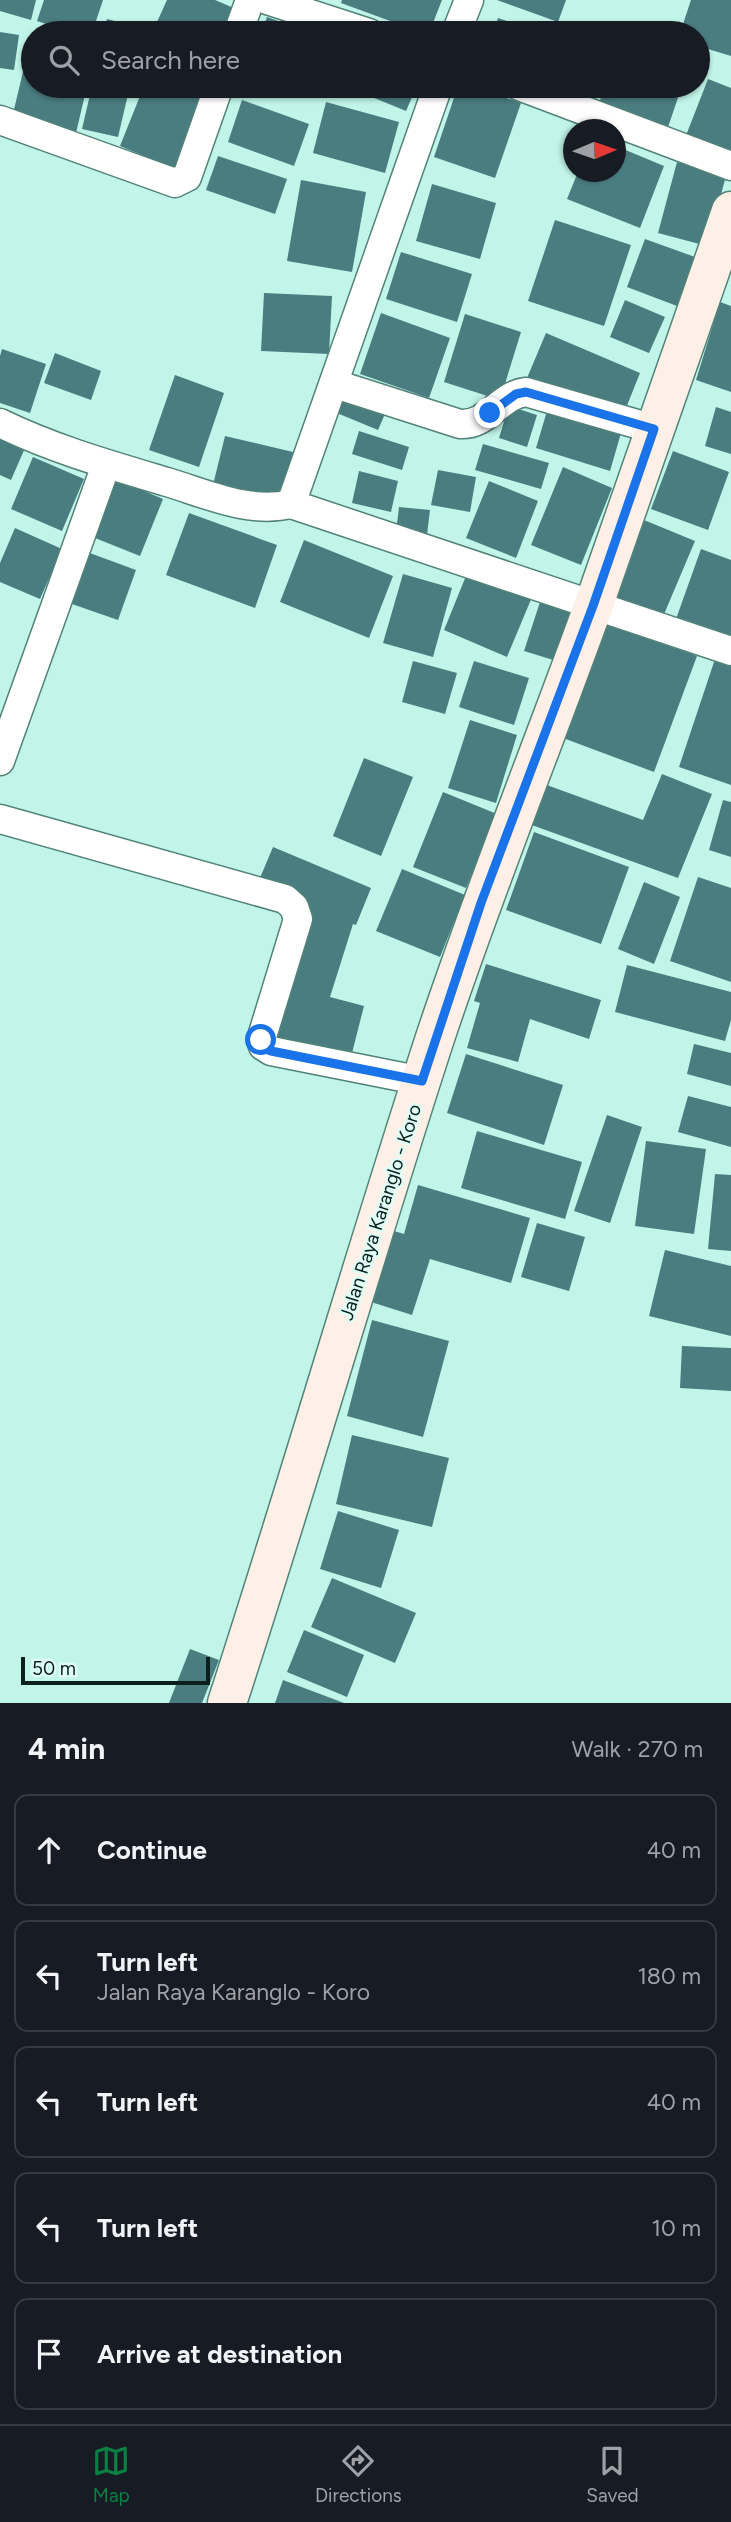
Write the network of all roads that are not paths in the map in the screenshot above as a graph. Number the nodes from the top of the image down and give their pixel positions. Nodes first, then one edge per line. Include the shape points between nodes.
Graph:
1 (250, 0) edge
2 (267, 0) edge
3 (469, 0) edge
4 (242, 21) edge
5 (332, 21) edge
6 (461, 21) edge
7 (215, 98) edge
8 (434, 98) edge
9 (551, 98) edge
10 (0, 120) edge
11 (731, 166) edge
12 (731, 211) edge
13 (335, 384) junction
14 (0, 423) edge
15 (654, 429) junction
16 (106, 465) junction
17 (292, 503) junction
18 (593, 606) junction
19 (731, 651) edge
20 (0, 761) edge
21 (0, 819) edge
22 (422, 1081) junction
23 (227, 1703) edge

1 - 4 street
2 - 5 street
3 - 6 street
7 - 10 street via 187,177 175,183
8 - 13 street
9 - 11 street
12 - 15 street, Jalan Raya Karanglo - Koro
13 - 15 street via 460,424 476,423 507,399 526,392
13 - 17 street
14 - 16 street
15 - 18 street, Jalan Raya Karanglo - Koro
16 - 17 street via 238,504 269,507
16 - 20 street
17 - 18 street
18 - 19 street
18 - 22 street, Jalan Raya Karanglo - Koro via 481,903
21 - 22 street via 285,900 298,919 261,1040 263,1046
22 - 23 street, Jalan Raya Karanglo - Koro

